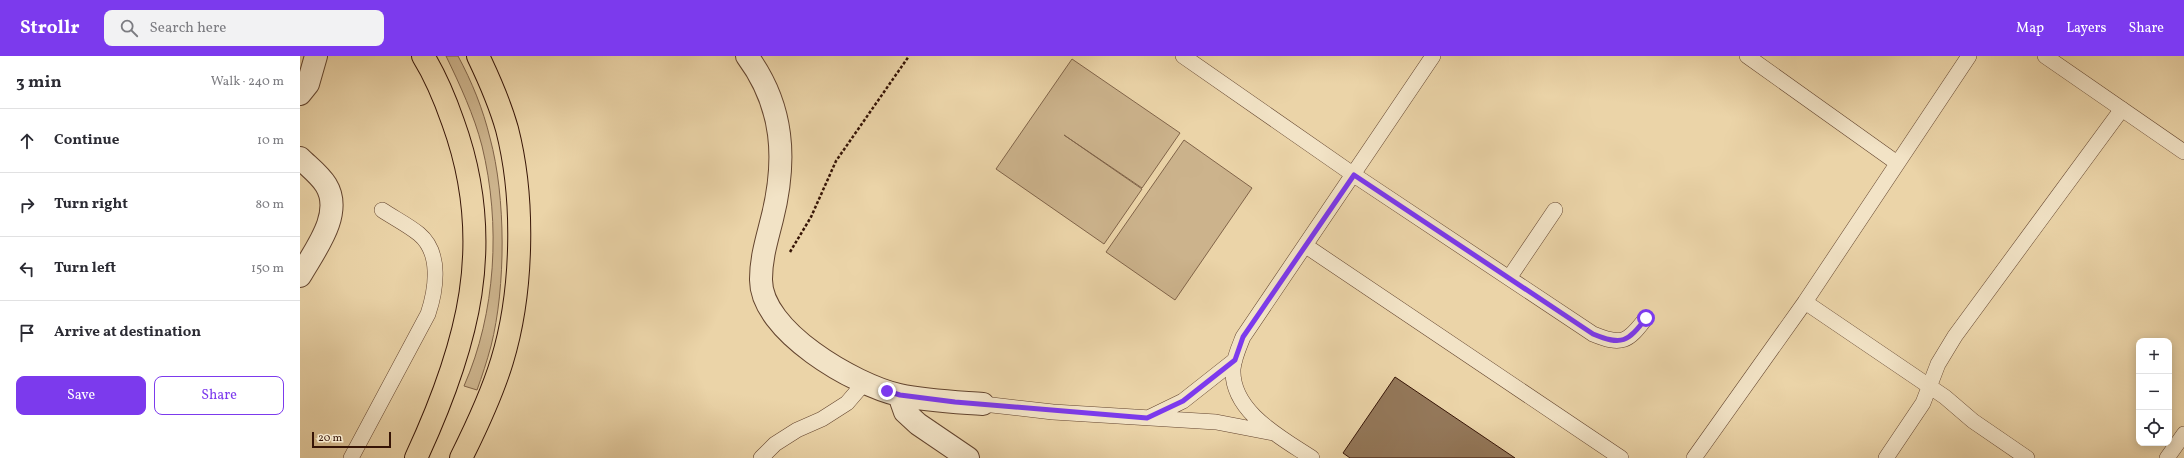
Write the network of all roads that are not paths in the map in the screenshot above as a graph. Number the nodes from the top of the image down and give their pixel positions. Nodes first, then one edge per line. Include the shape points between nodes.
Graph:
1 (316, 56) edge
2 (423, 56) edge
3 (478, 56) edge
4 (747, 56) edge
5 (1183, 56) edge
6 (1433, 56) edge
7 (1747, 56) edge
8 (1969, 56) edge
9 (2045, 56) edge
10 (300, 94) edge
11 (2122, 109) junction
12 (2184, 152) edge
13 (300, 158) edge
14 (1897, 164) junction
15 (1354, 175) junction
16 (382, 210) dead end
17 (1555, 210) dead end
18 (1306, 246) junction
19 (300, 276) edge
20 (1508, 278) junction
21 (1805, 302) junction
22 (1646, 318) dead end
23 (1235, 360) junction
24 (865, 382) junction
25 (1929, 387) junction
26 (900, 395) junction
27 (984, 404) joint
28 (1147, 418) junction
29 (1276, 434) junction
30 (2184, 434) edge
31 (351, 458) edge
32 (416, 458) edge
33 (461, 458) edge
34 (762, 458) edge
35 (968, 458) edge
36 (1312, 458) edge
37 (1621, 458) edge
38 (1694, 458) edge
39 (1886, 458) edge
40 (2026, 458) edge
41 (2167, 458) edge

1 - 10 street via 308,84
2 - 32 main road via 442,91 463,152 473,207 474,270 458,356
3 - 33 main road via 507,129 517,184 519,238 516,286 503,360
4 - 24 street via 768,92 781,144 781,172 763,252 761,280 764,294 771,310 784,326 812,352
5 - 15 lane
6 - 15 lane
7 - 14 lane
8 - 14 lane
9 - 11 lane
11 - 12 lane
11 - 25 lane via 1955,336 1938,364
13 - 19 street via 326,183 333,206 325,231
14 - 21 lane
15 - 18 lane
15 - 20 lane
16 - 31 lane via 420,235 428,244 434,262 433,298 428,314
17 - 20 lane
18 - 23 lane via 1243,337
18 - 37 lane
20 - 22 lane via 1593,334 1608,340 1619,341 1632,336
21 - 25 lane
21 - 38 lane
23 - 28 lane via 1183,401
23 - 29 lane via 1233,378 1238,393 1249,410
24 - 26 street
24 - 34 lane via 847,403 822,419 796,430 775,444
25 - 39 lane via 1923,403
25 - 40 lane
26 - 27 street
26 - 35 street via 905,412 918,424
27 - 28 lane via 1053,412
28 - 29 lane via 1216,422
29 - 36 lane
30 - 41 lane

